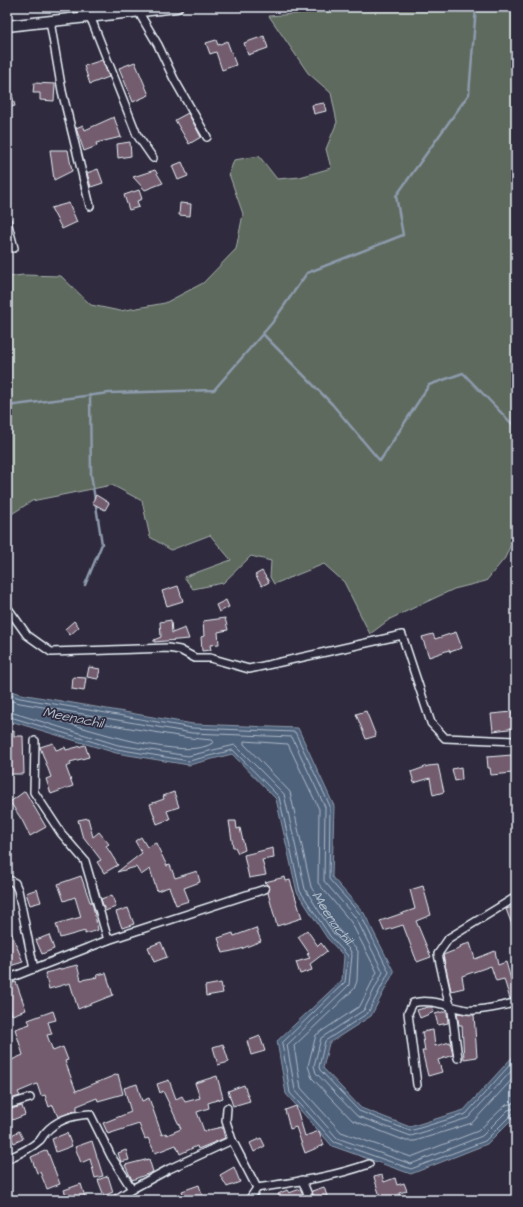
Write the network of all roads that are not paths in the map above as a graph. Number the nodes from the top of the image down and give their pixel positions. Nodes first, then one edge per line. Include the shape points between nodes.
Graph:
1 (177, 7) edge
2 (138, 10) junction
3 (90, 16) junction
4 (50, 21) junction
5 (7, 26) edge
6 (207, 137) dead end
7 (153, 158) dead end
8 (90, 206) dead end
9 (7, 221) edge
10 (14, 248) dead end
11 (7, 607) edge
12 (34, 741) dead end
13 (516, 741) edge
14 (7, 879) edge
15 (265, 890) dead end
16 (516, 897) edge
17 (108, 940) junction
18 (34, 969) junction
19 (7, 979) edge
20 (516, 1002) edge
21 (450, 1004) junction
22 (458, 1058) dead end
23 (417, 1085) dead end
24 (30, 1098) dead end
25 (7, 1105) edge
26 (227, 1108) dead end
27 (232, 1140) junction
28 (7, 1159) edge
29 (369, 1164) dead end
30 (302, 1180) junction
31 (257, 1188) junction
32 (132, 1189) junction
33 (115, 1200) edge
34 (249, 1200) edge
35 (310, 1200) edge

1 - 2 main road
2 - 3 main road
2 - 6 street
3 - 4 main road
3 - 7 street via 137,136
4 - 5 main road
4 - 8 street via 62,91
9 - 10 street
11 - 13 street via 27,635 51,652 168,648 180,650 195,658 210,658 249,669 402,635 431,723 445,738
12 - 17 street via 34,792 61,833 85,861
14 - 18 street via 15,883 18,890
15 - 17 street
16 - 21 street via 449,938 438,954
17 - 18 street
18 - 19 street
20 - 21 street via 483,1010 467,1010
21 - 22 street
21 - 23 street via 421,1001 413,1003 408,1013
24 - 25 street
26 - 27 street via 226,1120
27 - 31 street
27 - 32 street
28 - 32 street via 42,1139 56,1124 72,1116 90,1114 111,1156
29 - 30 street
30 - 31 street
30 - 35 street
31 - 34 street
32 - 33 street

